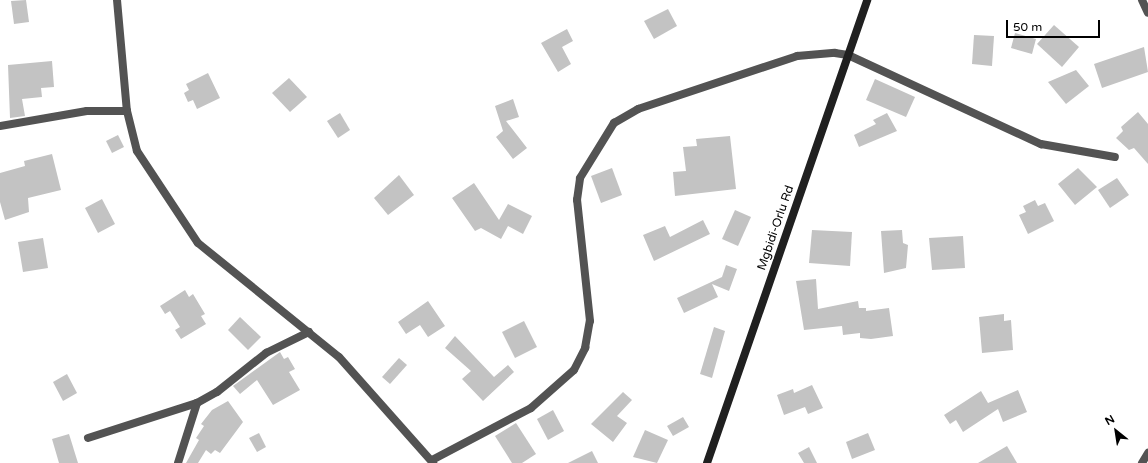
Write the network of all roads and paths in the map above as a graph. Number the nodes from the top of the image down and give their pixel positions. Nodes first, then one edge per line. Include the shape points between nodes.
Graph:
1 (117, 0) edge
2 (867, 0) edge
3 (1142, 0) edge
4 (1148, 13) edge
5 (848, 55) junction
6 (127, 111) junction
7 (0, 126) edge
8 (1115, 157) dead end
9 (309, 332) junction
10 (197, 403) junction
11 (88, 438) dead end
12 (1148, 453) edge
13 (432, 462) edge
14 (178, 463) edge
15 (707, 463) edge
16 (1142, 463) edge

1 - 6 street
2 - 5 main road, Mgbidi-Orlu Rd
3 - 4 street
5 - 8 street via 1041,144
5 - 13 street via 815,52 797,56 671,97 614,123 580,178 577,200 590,321 585,348 574,370 531,408
5 - 15 main road, Mgbidi-Orlu Rd
6 - 7 street via 87,111
6 - 9 street via 137,152 198,243
9 - 10 street via 266,353 217,392
9 - 13 street via 339,357
10 - 11 street
10 - 14 street
12 - 16 street

